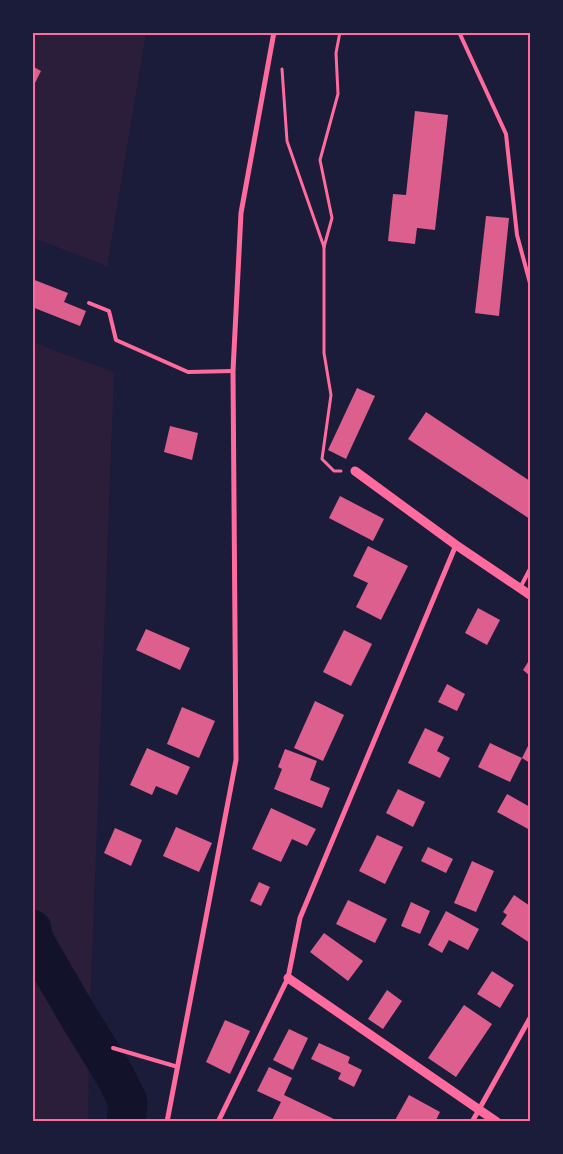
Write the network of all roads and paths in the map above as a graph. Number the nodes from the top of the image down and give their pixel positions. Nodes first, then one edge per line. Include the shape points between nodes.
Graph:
1 (274, 32) edge
2 (340, 32) edge
3 (459, 32) edge
4 (282, 62) dead end
5 (324, 247) junction
6 (530, 283) edge
7 (89, 303) dead end
8 (233, 371) junction
9 (354, 471) joint
10 (456, 545) junction
11 (530, 569) edge
12 (520, 588) junction
13 (530, 595) edge
14 (288, 978) junction
15 (530, 1018) edge
16 (113, 1048) dead end
17 (178, 1067) junction
18 (479, 1108) junction
19 (167, 1122) edge
20 (218, 1122) edge
21 (472, 1122) edge
22 (497, 1122) edge

1 - 8 street via 241,213
2 - 5 path via 336,53 338,94 320,160 332,218
3 - 6 lane via 506,134 517,234
4 - 5 path via 287,141
5 - 9 path via 324,353 331,395 322,459 334,471
7 - 8 lane via 109,311 116,340 188,372
8 - 17 street via 236,760
9 - 10 street
10 - 12 street
10 - 14 street via 300,918
11 - 12 lane
12 - 13 street
14 - 18 street
14 - 20 street
15 - 18 street
16 - 17 lane
17 - 19 street
18 - 21 street
18 - 22 street

